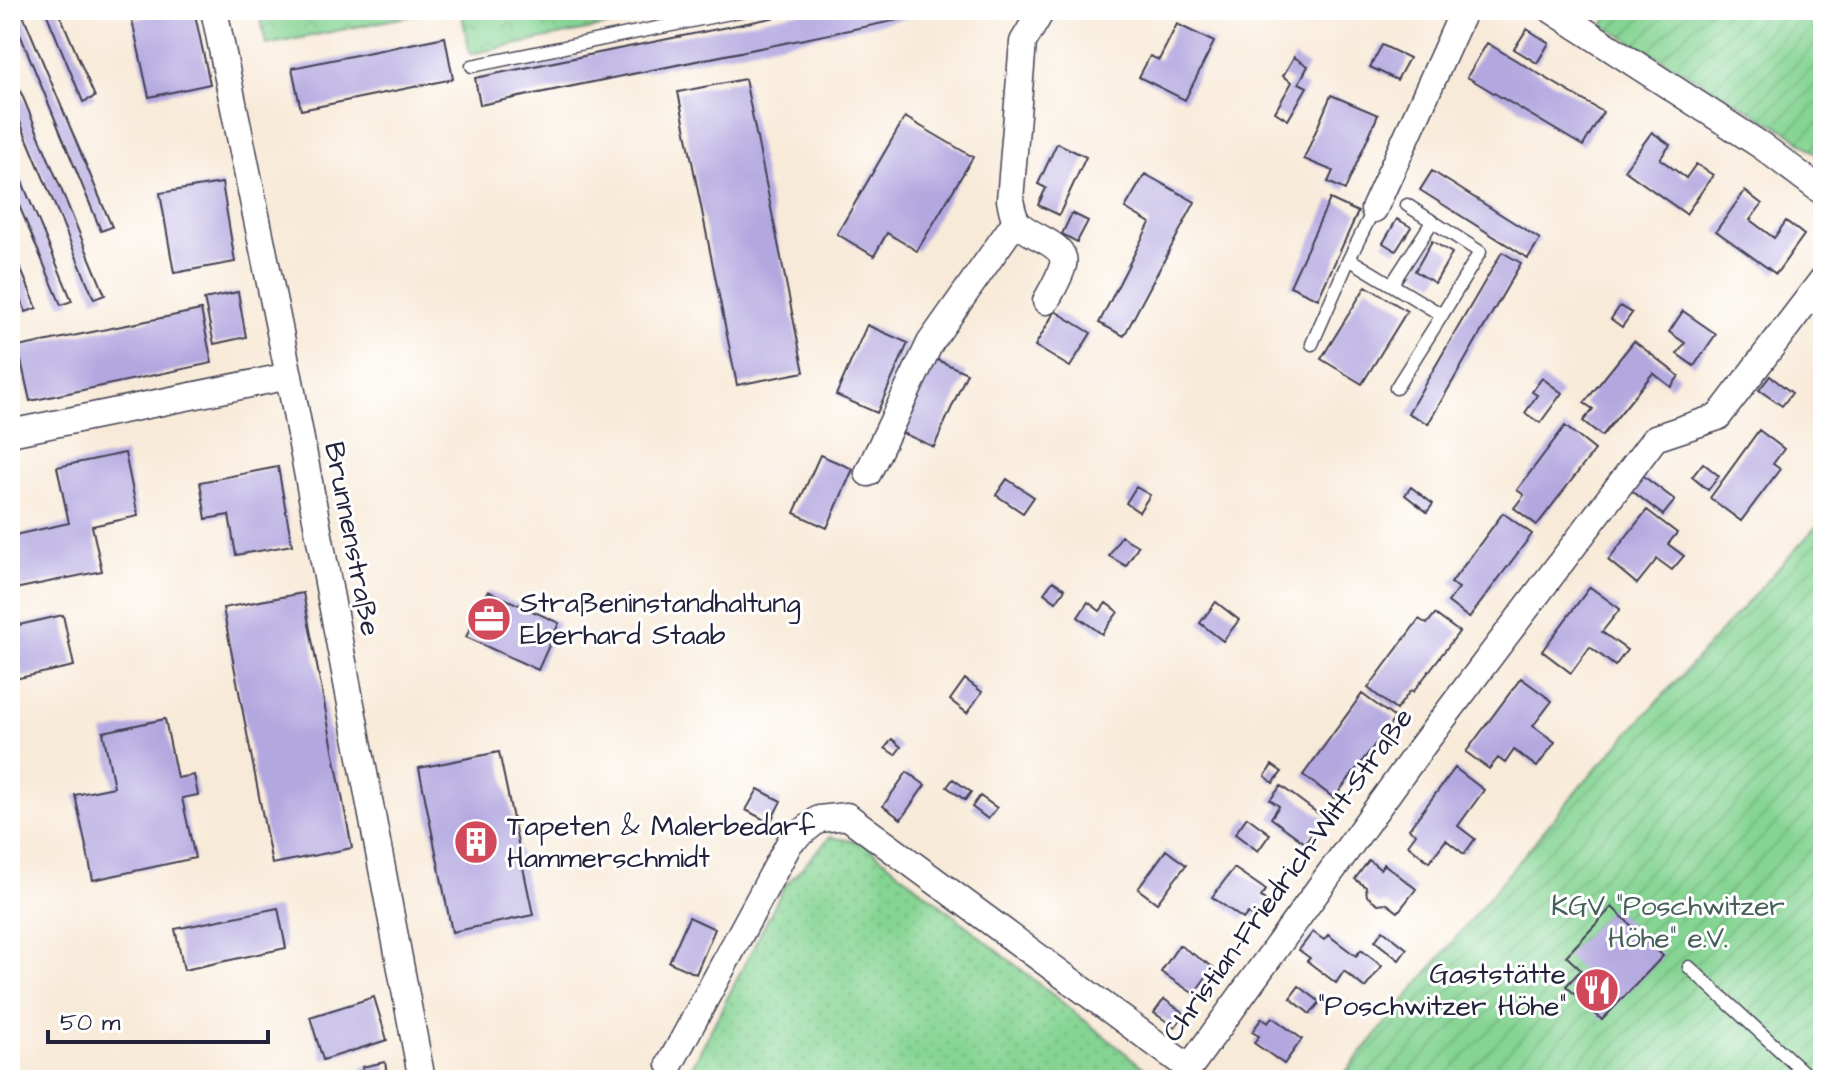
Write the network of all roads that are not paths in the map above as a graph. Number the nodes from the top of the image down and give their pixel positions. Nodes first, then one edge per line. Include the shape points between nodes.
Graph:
1 (214, 10) edge
2 (745, 10) edge
3 (1042, 10) edge
4 (1464, 10) edge
5 (1552, 10) edge
6 (472, 66) dead end
7 (1823, 192) edge
8 (1407, 205) dead end
9 (1374, 209) joint
10 (1016, 221) junction
11 (1432, 222) junction
12 (1349, 259) junction
13 (1823, 279) edge
14 (1392, 284) junction
15 (1046, 301) dead end
16 (1442, 315) junction
17 (1312, 344) dead end
18 (289, 376) junction
19 (1396, 388) dead end
20 (10, 433) edge
21 (868, 473) dead end
22 (1689, 967) dead end
23 (670, 1064) dead end
24 (422, 1080) edge
25 (1812, 1080) edge

1 - 18 street, Brunnenstraße
2 - 6 lane
3 - 10 street via 1023,42 1010,200
4 - 9 street
5 - 7 street via 1762,146
8 - 11 lane
9 - 12 lane
10 - 15 street via 1063,256
10 - 21 street via 930,343
11 - 14 lane
11 - 16 lane via 1480,252
12 - 14 lane
12 - 17 lane
13 - 23 street, Christian-Friedrich-Witt-Straße via 1718,417 1655,438 1189,1068 847,816 819,819 790,842
14 - 16 lane
16 - 19 lane
18 - 20 street
18 - 24 street, Brunnenstraße
22 - 25 lane

